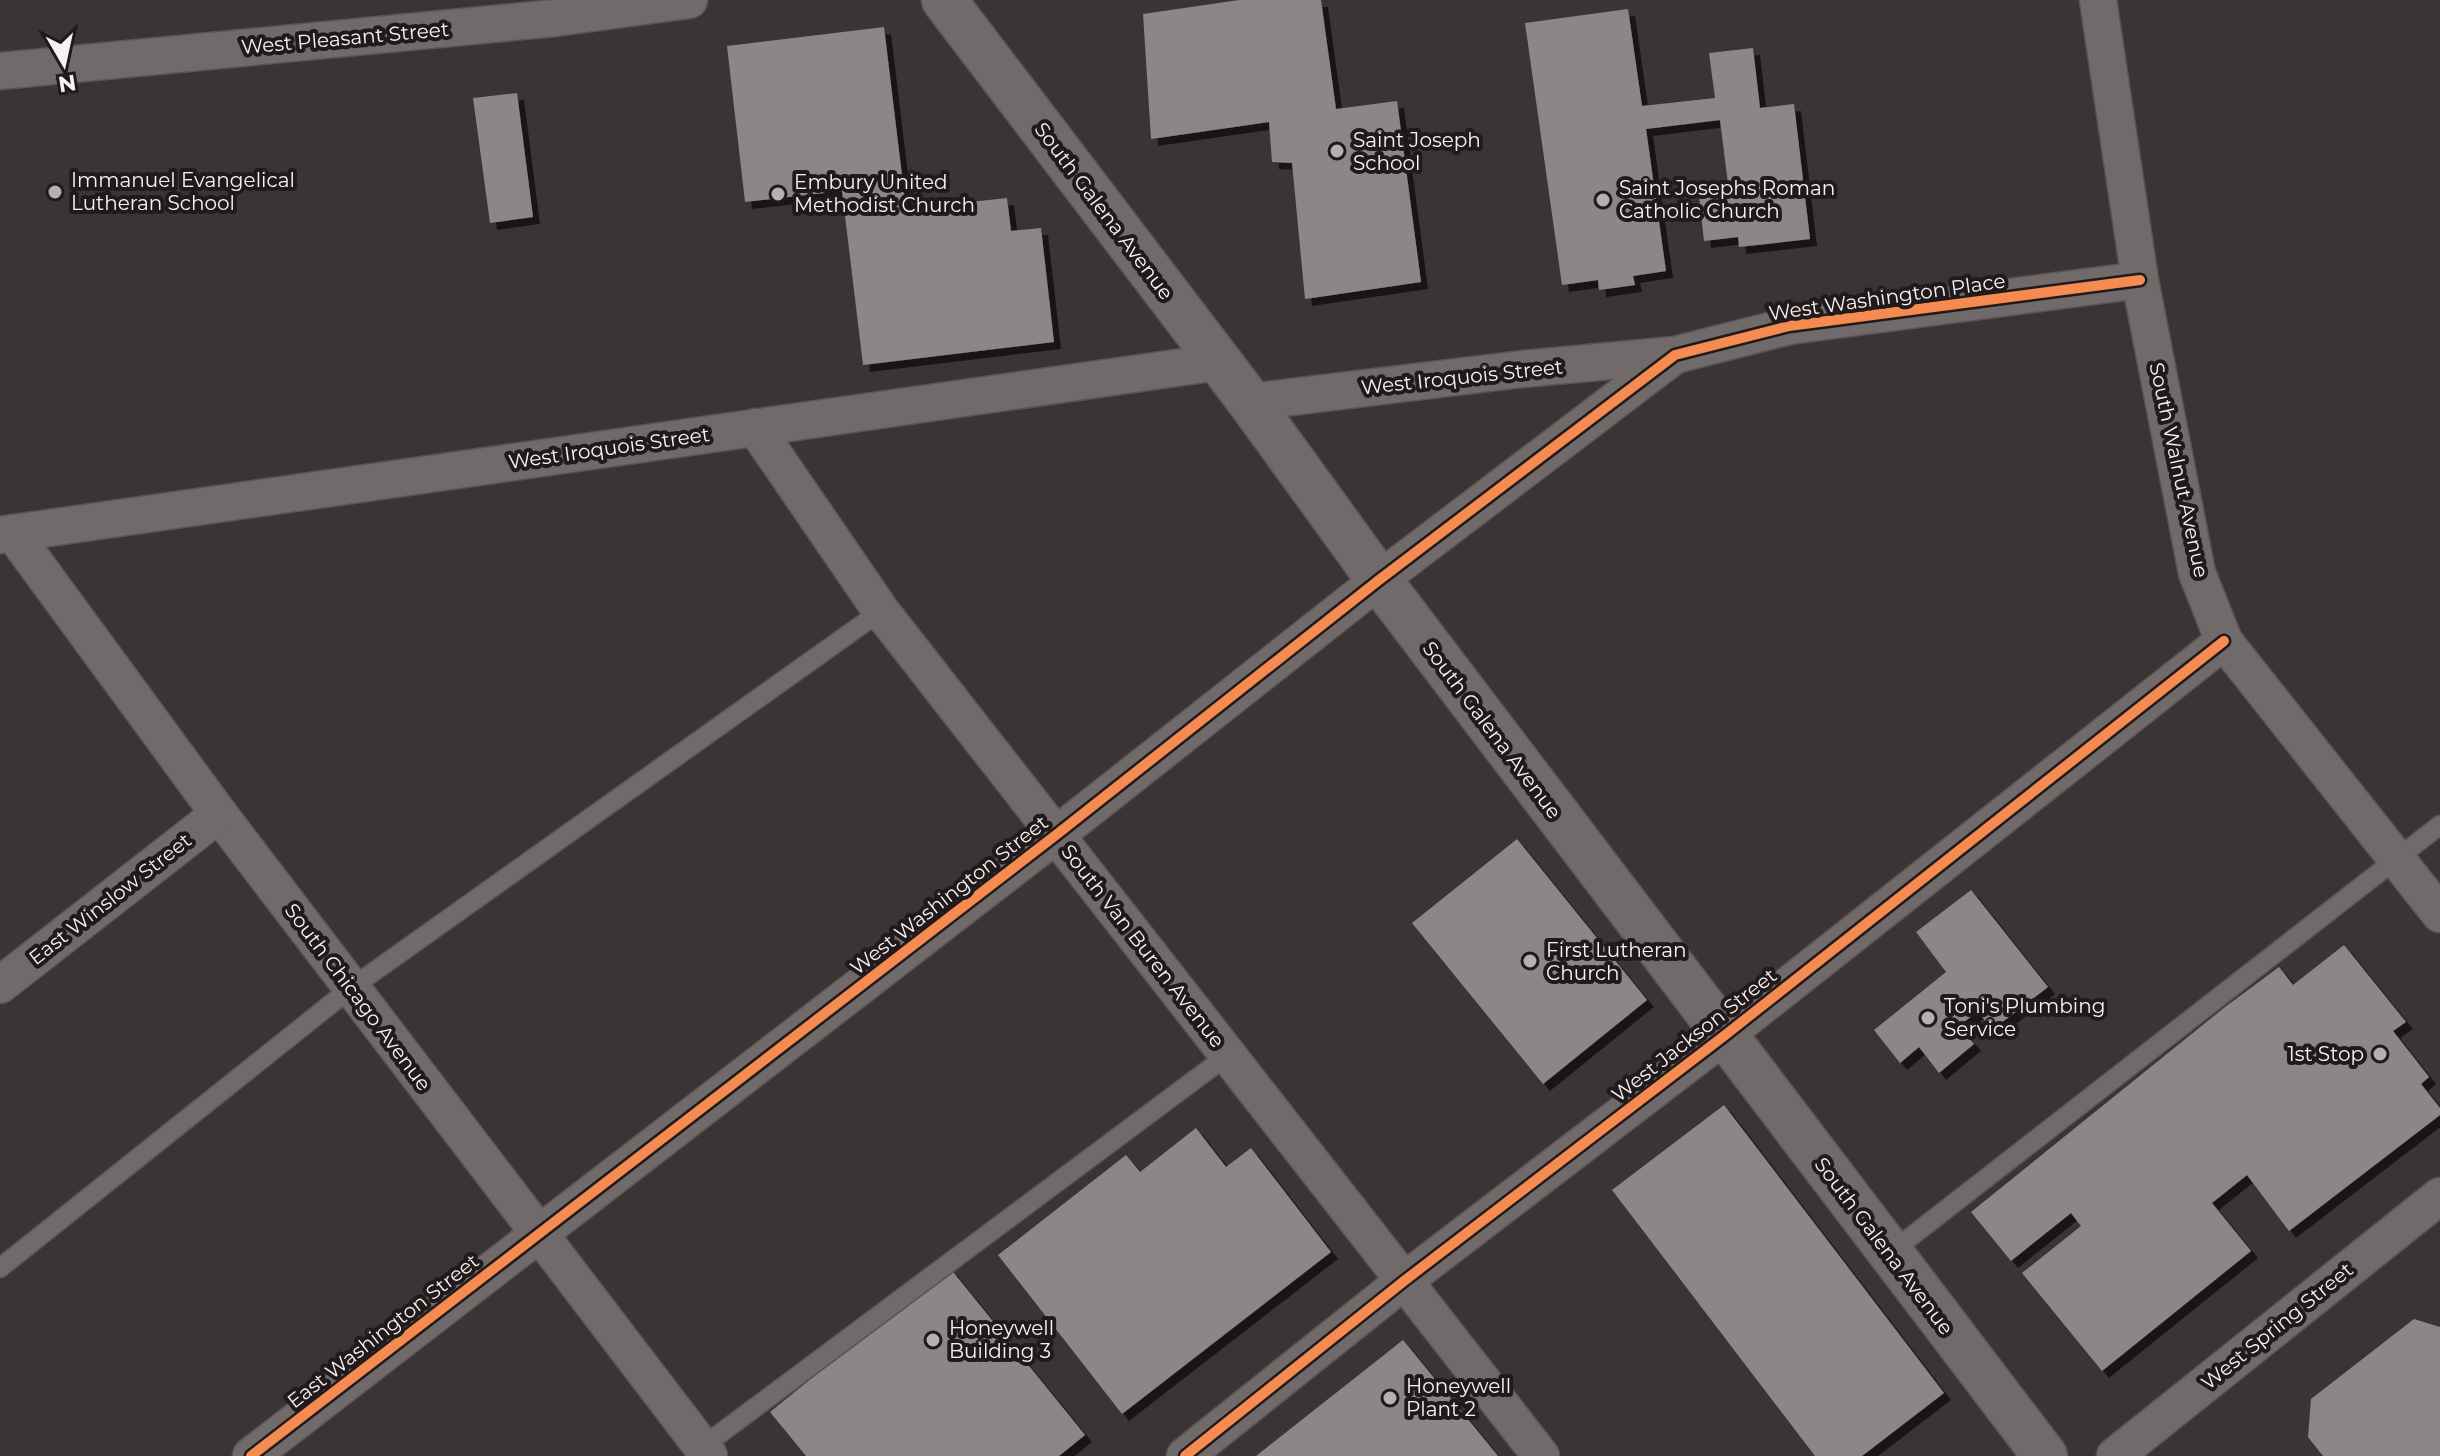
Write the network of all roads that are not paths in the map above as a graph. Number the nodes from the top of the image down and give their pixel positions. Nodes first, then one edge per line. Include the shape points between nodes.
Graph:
1 (689, 0) edge
2 (944, 0) edge
3 (2098, 0) edge
4 (0, 71) edge
5 (2140, 280) junction
6 (1675, 355) junction
7 (1218, 362) junction
8 (1250, 402) junction
9 (755, 427) junction
10 (6, 534) edge
11 (1379, 580) junction
12 (881, 611) junction
13 (2224, 641) junction
14 (219, 814) junction
15 (2440, 825) edge
16 (1056, 835) junction
17 (2397, 860) junction
18 (2440, 914) edge
19 (0, 985) edge
20 (351, 988) junction
21 (1724, 1036) junction
22 (1228, 1055) junction
23 (2440, 1196) edge
24 (537, 1234) junction
25 (1890, 1253) junction
26 (0, 1268) edge
27 (1404, 1281) junction
28 (706, 1452) edge
29 (251, 1456) edge
30 (1185, 1456) edge
31 (1541, 1456) edge
32 (2045, 1456) edge
33 (2115, 1456) edge

1 - 4 street, West Pleasant Street via 555,18
2 - 7 main road, South Galena Avenue
3 - 5 street, South Walnut Avenue
5 - 6 street, West Washington Place via 1789,326
5 - 13 street, South Walnut Avenue via 2197,573
6 - 8 street, West Iroquois Street
6 - 11 street, West Washington Place
7 - 8 main road, South Galena Avenue
7 - 9 street, West Iroquois Street
8 - 11 main road, South Galena Avenue
9 - 10 street, West Iroquois Street
9 - 12 street, South Van Buren Avenue
10 - 14 street, South Chicago Avenue
11 - 16 street, West Washington Street
11 - 21 main road, South Galena Avenue
12 - 16 street, South Van Buren Avenue
12 - 20 lane
13 - 17 street, South Walnut Avenue
13 - 21 street, West Jackson Street
14 - 19 street, East Winslow Street
14 - 20 street, South Chicago Avenue
15 - 17 lane
16 - 22 street, South Van Buren Avenue
16 - 24 street, West Washington Street
17 - 18 street, South Walnut Avenue
17 - 25 lane
20 - 24 street, South Chicago Avenue
20 - 26 lane
21 - 25 main road, South Galena Avenue
21 - 27 street, West Jackson Street
22 - 27 street, South Van Buren Avenue
22 - 28 lane
23 - 33 street, West Spring Street
24 - 28 street, South Chicago Avenue
24 - 29 street, East Washington Street
25 - 32 main road, South Galena Avenue
27 - 30 street, West Jackson Street
27 - 31 street, South Van Buren Avenue

